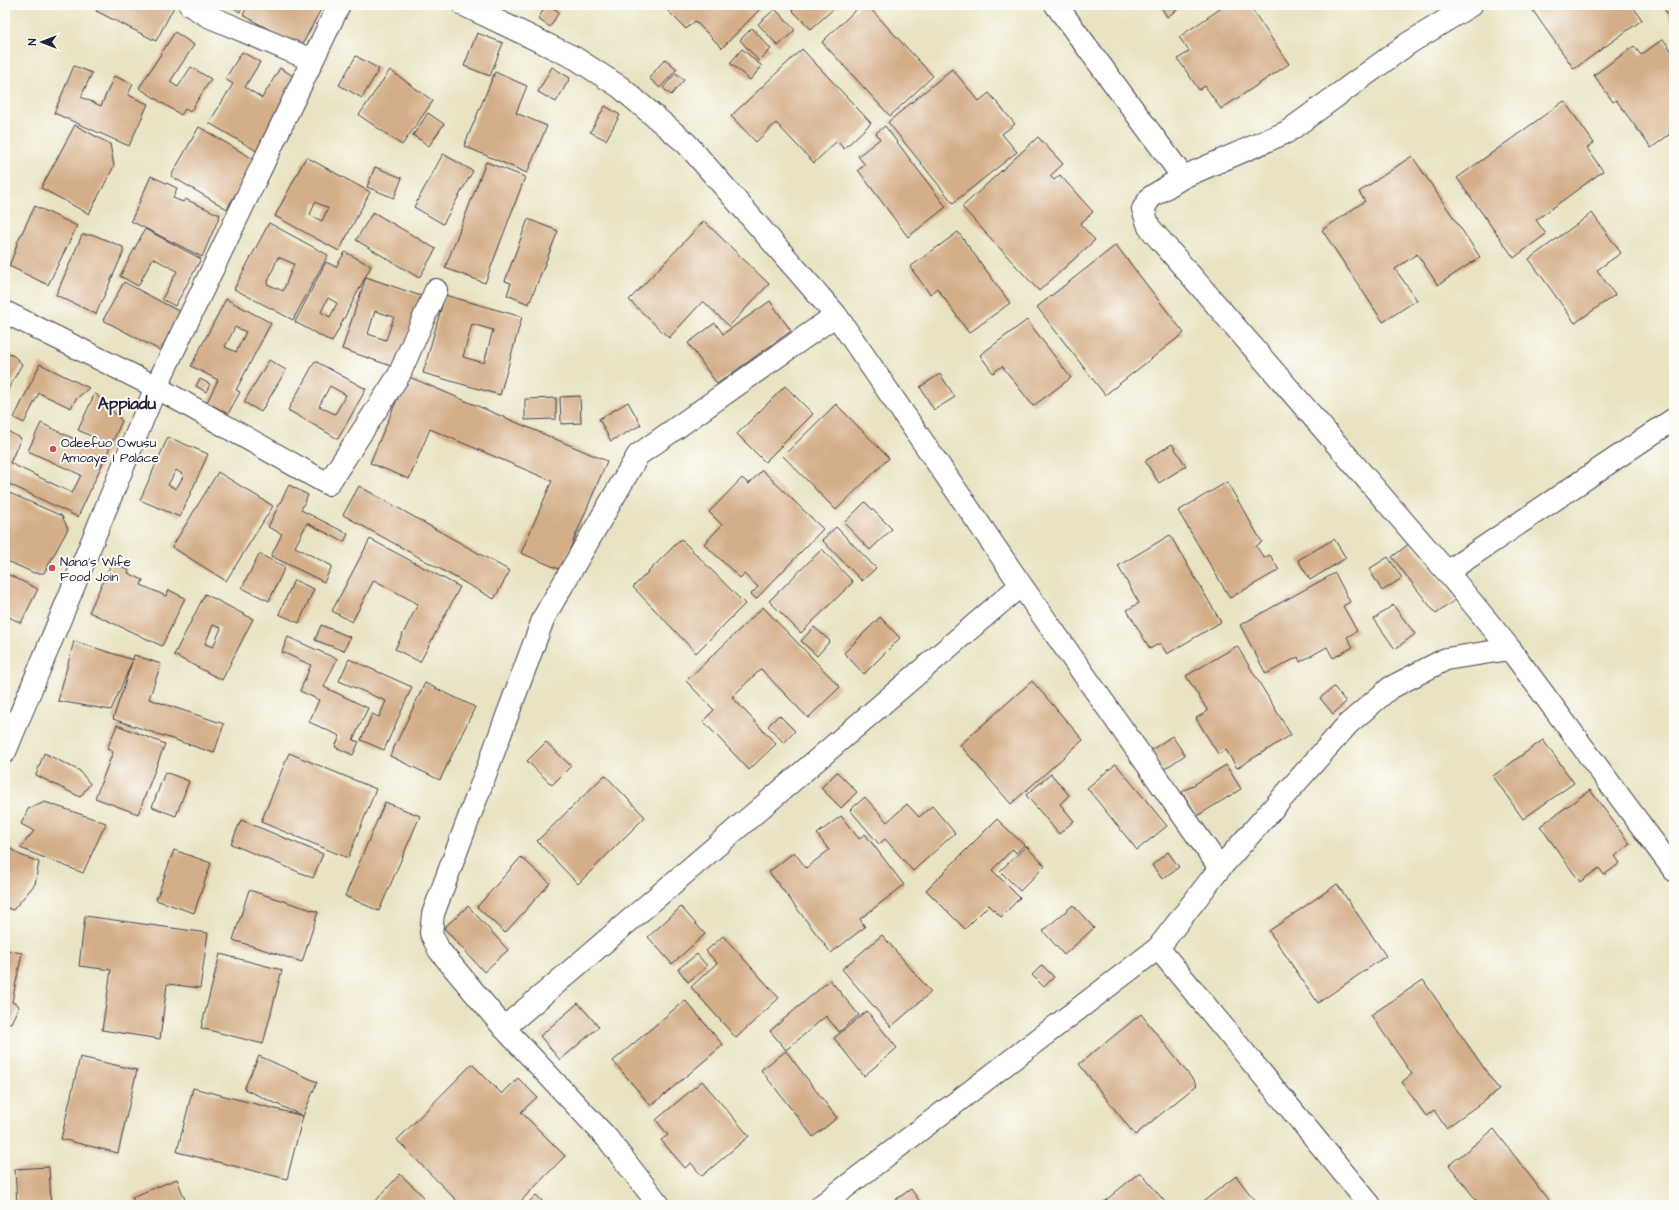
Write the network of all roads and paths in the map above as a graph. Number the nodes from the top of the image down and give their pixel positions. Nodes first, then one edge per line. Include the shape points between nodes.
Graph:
1 (190, 5) edge
2 (339, 5) edge
3 (464, 5) edge
4 (1056, 5) edge
5 (1471, 5) edge
6 (312, 60) junction
7 (1183, 178) junction
8 (436, 290) dead end
9 (5, 312) edge
10 (836, 315) junction
11 (156, 387) junction
12 (1674, 420) edge
13 (1447, 572) junction
14 (1021, 585) junction
15 (1510, 649) junction
16 (5, 752) edge
17 (1220, 868) junction
18 (1674, 870) edge
19 (1158, 948) junction
20 (504, 1028) junction
21 (659, 1205) edge
22 (822, 1205) edge
23 (1370, 1205) edge

1 - 6 street via 208,16
2 - 6 street
3 - 10 street via 576,58 620,87 687,144
4 - 7 street
5 - 7 street via 1410,43 1287,132
6 - 11 street
7 - 13 street via 1151,196 1143,208 1149,227
8 - 11 street via 398,375 328,484
9 - 11 street
10 - 14 street
10 - 20 street via 638,455 544,618 433,914 431,933 439,950
11 - 16 street
12 - 13 street
13 - 15 street
14 - 17 street
14 - 20 street
15 - 17 street via 1446,659 1390,688 1348,724
15 - 18 street
17 - 19 street
19 - 22 street
19 - 23 street
20 - 21 street via 607,1138

